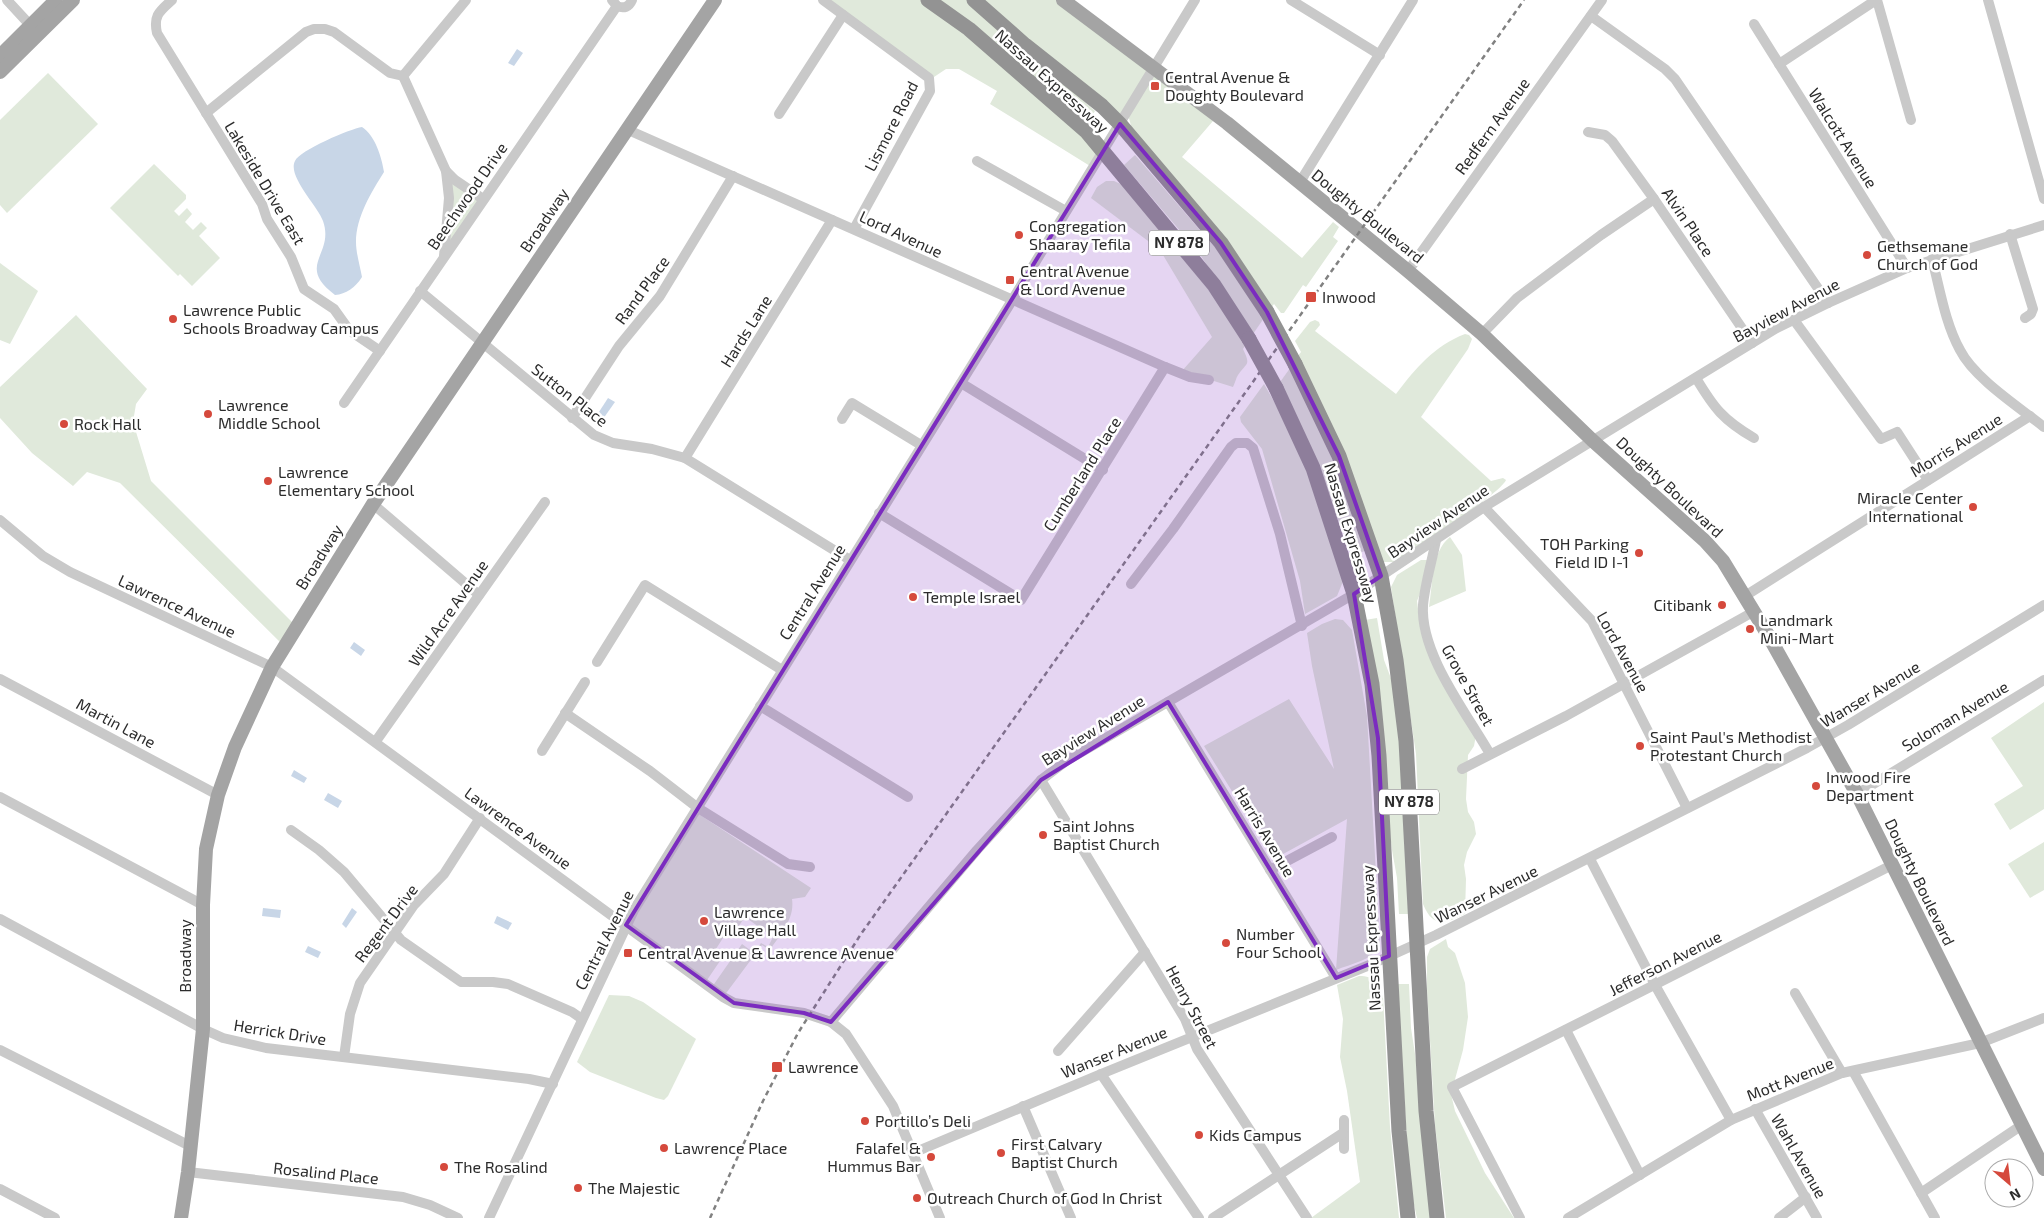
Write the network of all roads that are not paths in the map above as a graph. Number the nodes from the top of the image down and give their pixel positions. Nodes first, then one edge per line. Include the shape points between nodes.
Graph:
1 (7, 0) edge
2 (56, 0) edge
3 (73, 0) edge
4 (172, 0) edge
5 (466, 0) edge
6 (632, 0) edge
7 (715, 0) edge
8 (823, 0) edge
9 (928, 0) edge
10 (974, 0) edge
11 (1063, 0) edge
12 (1195, 0) edge
13 (1291, 0) edge
14 (1413, 0) edge
15 (1602, 0) edge
16 (1877, 0) edge
17 (1988, 0) edge
18 (615, 3) edge
19 (843, 15) junction
20 (1591, 16) junction
21 (1754, 24) dead end
22 (30, 25) junction
23 (1380, 55) junction
24 (0, 56) edge
25 (1779, 64) junction
26 (1154, 67) junction
27 (0, 72) edge
28 (403, 76) junction
29 (206, 113) junction
30 (780, 114) dead end
31 (1911, 120) dead end
32 (1120, 124) junction
33 (626, 129) junction
34 (1588, 132) dead end
35 (1103, 152) junction
36 (977, 161) dead end
37 (446, 171) junction
38 (733, 176) junction
39 (1300, 182) junction
40 (483, 199) junction
41 (1654, 199) junction
42 (2044, 200) edge
43 (1066, 211) junction
44 (832, 220) junction
45 (2044, 225) edge
46 (854, 229) junction
47 (2010, 234) junction
48 (444, 257) junction
49 (1932, 259) junction
50 (1907, 268) junction
51 (1408, 271) junction
52 (420, 291) junction
53 (1012, 301) junction
54 (1828, 303) junction
55 (2025, 318) dead end
56 (1794, 320) junction
57 (1482, 334) junction
58 (482, 342) junction
59 (1752, 343) junction
60 (380, 351) junction
61 (1164, 367) junction
62 (1696, 378) junction
63 (1208, 380) dead end
64 (961, 383) junction
65 (344, 403) dead end
66 (2030, 416) junction
67 (572, 418) junction
68 (842, 420) dead end
69 (2044, 427) edge
70 (1754, 438) dead end
71 (1592, 440) junction
72 (921, 445) junction
73 (685, 458) junction
74 (1103, 470) junction
75 (1928, 480) junction
76 (545, 502) dead end
77 (373, 504) junction
78 (1484, 507) junction
79 (879, 513) junction
80 (0, 520) edge
81 (1436, 540) junction
82 (850, 560) junction
83 (1381, 576) junction
84 (1131, 584) dead end
85 (1354, 594) junction
86 (479, 595) junction
87 (1745, 596) junction
88 (2044, 605) edge
89 (1753, 612) junction
90 (1302, 626) junction
91 (597, 662) dead end
92 (272, 667) junction
93 (782, 670) junction
94 (0, 679) edge
95 (2044, 680) edge
96 (585, 682) dead end
97 (1624, 684) junction
98 (1168, 702) junction
99 (760, 706) junction
100 (565, 713) junction
101 (1826, 738) junction
102 (376, 741) junction
103 (542, 751) dead end
104 (1490, 754) junction
105 (1462, 769) dead end
106 (1041, 780) junction
107 (1857, 794) junction
108 (218, 796) junction
109 (0, 797) edge
110 (908, 797) dead end
111 (698, 808) junction
112 (1687, 808) junction
113 (480, 818) junction
114 (292, 830) dead end
115 (1332, 837) dead end
116 (1590, 859) junction
117 (1892, 865) junction
118 (810, 867) dead end
119 (1270, 870) junction
120 (203, 906) junction
121 (0, 919) edge
122 (626, 925) junction
123 (395, 932) junction
124 (1417, 944) junction
125 (1145, 952) junction
126 (1389, 956) junction
127 (1336, 978) junction
128 (1654, 985) junction
129 (1795, 993) dead end
130 (2044, 1018) edge
131 (582, 1019) junction
132 (831, 1022) junction
133 (203, 1029) junction
134 (1566, 1030) junction
135 (1192, 1036) junction
136 (1980, 1043) junction
137 (0, 1050) edge
138 (1058, 1051) dead end
139 (344, 1057) junction
140 (1853, 1070) junction
141 (1842, 1073) junction
142 (1100, 1074) junction
143 (553, 1084) junction
144 (1023, 1106) junction
145 (1755, 1109) junction
146 (1344, 1120) dead end
147 (1731, 1120) junction
148 (2022, 1125) junction
149 (1343, 1133) junction
150 (190, 1146) junction
151 (1344, 1149) dead end
152 (912, 1153) junction
153 (2044, 1169) edge
154 (188, 1172) junction
155 (1279, 1174) junction
156 (1640, 1175) junction
157 (0, 1189) edge
158 (1921, 1193) junction
159 (1806, 1197) junction
160 (1574, 1216) edge
161 (55, 1218) edge
162 (181, 1218) edge
163 (458, 1218) edge
164 (490, 1218) edge
165 (940, 1218) edge
166 (1071, 1218) edge
167 (1199, 1218) edge
168 (1213, 1218) edge
169 (1307, 1218) edge
170 (1408, 1218) edge
171 (1436, 1218) edge
172 (1520, 1218) edge
173 (1779, 1218) edge
174 (1817, 1218) edge
175 (1935, 1218) edge

1 - 22 street
2 - 22 main road
3 - 27 main road
4 - 29 street, Lakeside Drive East via 155,18 157,33
5 - 28 street
6 - 18 street via 626,7
7 - 33 main road, Broadway
8 - 19 street, Lismore Road
9 - 35 highway, Nassau Expressway / NY 878 via 976,35 1086,131
10 - 32 highway, Nassau Expressway / NY 878
11 - 26 main road, Doughty Boulevard
12 - 26 street, Central Avenue
13 - 23 street
14 - 23 street
15 - 20 street, Redfern Avenue
16 - 25 street
16 - 31 street
17 - 42 street
18 - 40 street, Beechwood Drive
19 - 30 street
19 - 46 street, Lismore Road via 929,78 931,85
20 - 51 street, Redfern Avenue
20 - 54 street via 1675,78
21 - 25 street, Walcott Avenue
22 - 24 main road
23 - 39 street
25 - 50 street, Walcott Avenue
26 - 32 street, Central Avenue
26 - 39 main road, Doughty Boulevard
28 - 29 street via 390,73 334,32 314,29 280,52
28 - 37 street
29 - 60 street, Lakeside Drive East via 262,204 267,219 291,257 304,289 334,309 349,330
32 - 35 street, Central Avenue
32 - 83 highway, Nassau Expressway / NY 878, bridge via 1221,243 1267,312 1339,456
33 - 38 street, Lord Avenue
33 - 58 main road, Broadway
34 - 41 street, Alvin Place via 1600,133 1610,139
35 - 43 street, Central Avenue
35 - 85 highway, Nassau Expressway / NY 878, bridge via 1214,285 1249,339 1313,468
36 - 43 street
37 - 40 street
37 - 48 street via 449,198
38 - 44 street, Lord Avenue
38 - 67 street, Rand Place via 660,296 619,346
39 - 51 main road, Doughty Boulevard
40 - 48 street, Beechwood Drive
41 - 57 street via 1517,298
41 - 59 street, Alvin Place
43 - 53 street, Central Avenue
44 - 46 street, Lord Avenue
44 - 73 street, Hards Lane
45 - 47 street, Bayview Avenue
46 - 53 street, Lord Avenue
47 - 49 street, Bayview Avenue
47 - 55 street via 2032,309
48 - 52 street, Beechwood Drive
49 - 50 street, Bayview Avenue
49 - 66 street via 1960,352 1979,374
50 - 54 street, Bayview Avenue
51 - 57 main road, Doughty Boulevard
52 - 58 street, Sutton Place
52 - 60 street, Beechwood Drive
53 - 61 street, Lord Avenue
53 - 64 street, Central Avenue
54 - 56 street, Bayview Avenue
56 - 59 street, Bayview Avenue
56 - 75 street via 1881,439 1897,432
57 - 71 main road, Doughty Boulevard
58 - 67 street, Sutton Place
58 - 77 main road, Broadway
59 - 62 street, Bayview Avenue
60 - 65 street, Beechwood Drive
61 - 63 street, Lord Avenue
61 - 74 street, Cumberland Place
62 - 70 street via 1718,412
62 - 71 street, Bayview Avenue
64 - 72 street, Central Avenue
64 - 74 street
66 - 69 street
66 - 75 street, Morris Avenue
67 - 73 street, Sutton Place via 603,440
68 - 72 street via 852,403
71 - 78 street, Bayview Avenue
71 - 87 main road, Doughty Boulevard via 1705,541 1723,561
72 - 79 street, Central Avenue
73 - 82 street, Sutton Place
74 - 79 street, Cumberland Place via 1021,600
75 - 87 street, Morris Avenue
76 - 86 street, Wild Acre Avenue
77 - 86 street
77 - 92 main road, Broadway
78 - 81 street, Bayview Avenue
78 - 97 street, Lord Avenue via 1592,621
79 - 82 street, Central Avenue
80 - 92 street, Lawrence Avenue via 43,556 70,572
81 - 83 street, Bayview Avenue
81 - 104 street, Grove Street via 1423,604 1427,641
82 - 93 street, Central Avenue
83 - 85 street, Bayview Avenue
83 - 124 highway, Nassau Expressway / NY 878 via 1403,708
84 - 90 street via 1231,447 1236,443 1247,443 1253,448 1281,540
85 - 90 street, Bayview Avenue
85 - 126 highway, Nassau Expressway / NY 878 via 1369,667 1377,729
86 - 102 street, Wild Acre Avenue
87 - 89 main road, Doughty Boulevard
88 - 101 street, Wanser Avenue
89 - 97 street
89 - 101 main road, Doughty Boulevard
90 - 98 street, Bayview Avenue
91 - 93 street via 645,585
92 - 102 street, Lawrence Avenue
92 - 108 main road, Broadway via 235,747
93 - 99 street, Central Avenue
94 - 108 street, Martin Lane
95 - 107 street, Soloman Avenue
96 - 100 street
97 - 104 street
97 - 112 street, Lord Avenue
98 - 106 street, Bayview Avenue via 1066,761
98 - 119 street, Harris Avenue
99 - 110 street
99 - 111 street, Central Avenue
100 - 103 street
100 - 111 street
101 - 107 main road, Doughty Boulevard
101 - 112 street, Wanser Avenue
102 - 113 street, Lawrence Avenue
104 - 105 street
106 - 125 street, Henry Street
106 - 132 street, Bayview Avenue via 976,850
107 - 117 main road, Doughty Boulevard
108 - 120 main road, Broadway via 206,849
109 - 120 street
111 - 118 street via 788,864
111 - 122 street, Central Avenue
112 - 116 street, Wanser Avenue
113 - 122 street, Lawrence Avenue
113 - 123 street, Regent Drive via 444,874 414,905
114 - 123 street via 344,872
115 - 119 street
116 - 124 street, Wanser Avenue
116 - 128 street
117 - 128 street, Jefferson Avenue
117 - 136 main road, Doughty Boulevard
119 - 127 street, Harris Avenue
120 - 133 main road, Broadway
121 - 133 street, Herrick Drive
122 - 131 street, Central Avenue
122 - 132 street, Lawrence Avenue via 734,1003 785,1010
123 - 131 street via 401,940 461,982 508,984
123 - 139 street, Regent Drive via 360,983 350,1014
124 - 126 street, Wanser Avenue
124 - 171 highway, Nassau Expressway / NY 878 via 1426,1111
125 - 135 street, Henry Street
125 - 138 street
126 - 127 street, Wanser Avenue
126 - 170 highway, Nassau Expressway / NY 878 via 1399,1131
127 - 135 street, Wanser Avenue
128 - 134 street, Jefferson Avenue
128 - 147 street
129 - 141 street
130 - 136 street, Mott Avenue
131 - 143 street, Central Avenue
132 - 152 street, Lawrence Avenue via 846,1034 881,1085
133 - 139 street, Herrick Drive via 251,1046
133 - 150 main road, Broadway
134 - 156 street
134 - 172 street, Jefferson Avenue via 1452,1087
135 - 142 street, Wanser Avenue
135 - 155 street, Henry Street via 1197,1049
136 - 140 street, Mott Avenue
136 - 148 main road, Doughty Boulevard
137 - 150 street
139 - 143 street, Herrick Drive
140 - 141 street, Mott Avenue
140 - 158 street
141 - 145 street, Mott Avenue
142 - 144 street, Wanser Avenue
142 - 167 street
143 - 164 street, Central Avenue
144 - 152 street, Wanser Avenue
144 - 166 street
145 - 147 street, Mott Avenue
145 - 159 street, Wahl Avenue
146 - 149 street
147 - 156 street, Mott Avenue
148 - 153 main road, Doughty Boulevard
148 - 158 street
149 - 151 street
149 - 155 street
150 - 154 main road, Broadway
152 - 165 street, Lawrence Avenue
154 - 162 main road, Broadway
154 - 163 street, Rosalind Place via 403,1197
155 - 168 street
155 - 169 street, Henry Street
156 - 160 street, Mott Avenue
157 - 161 street
158 - 175 street
159 - 173 street
159 - 174 street, Wahl Avenue

